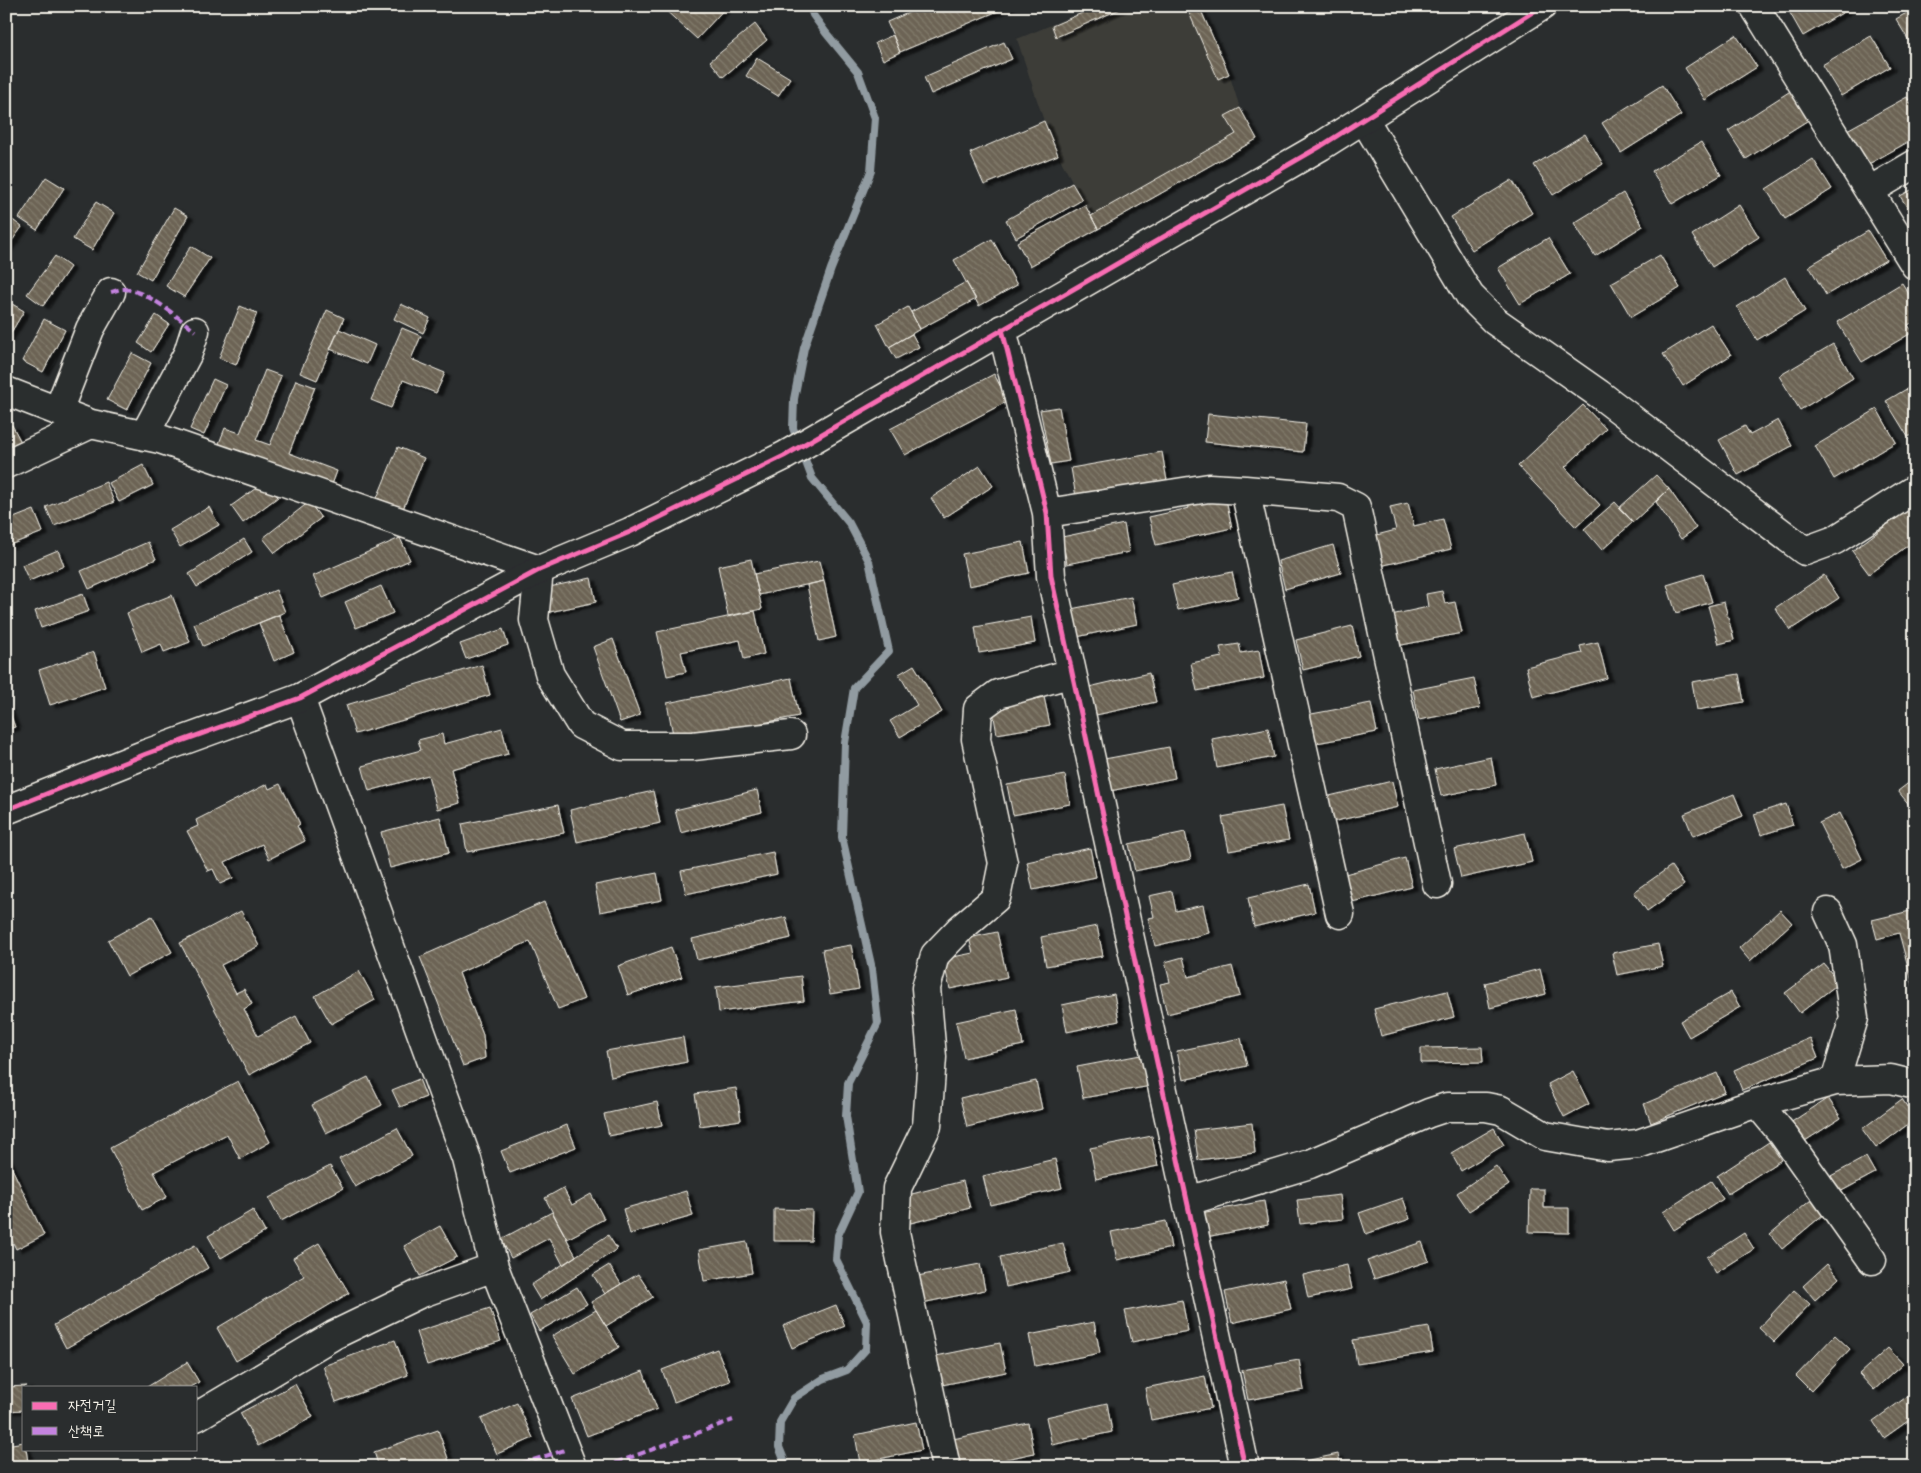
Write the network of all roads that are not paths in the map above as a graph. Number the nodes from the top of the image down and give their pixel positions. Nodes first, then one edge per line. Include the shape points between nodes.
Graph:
1 (1542, 6) edge
2 (1754, 6) edge
3 (1356, 124) junction
4 (1915, 164) edge
5 (1869, 191) junction
6 (1915, 265) edge
7 (111, 292) dead end
8 (1002, 329) junction
9 (195, 331) dead end
10 (6, 391) edge
11 (58, 411) junction
12 (91, 424) junction
13 (144, 436) junction
14 (6, 464) edge
15 (1915, 488) edge
16 (1246, 490) junction
17 (1047, 513) junction
18 (539, 570) junction
19 (1072, 673) junction
20 (300, 698) junction
21 (790, 734) dead end
22 (6, 810) edge
23 (1437, 884) dead end
24 (1828, 912) dead end
25 (1340, 914) dead end
26 (1835, 1081) junction
27 (1915, 1086) edge
28 (1757, 1103) junction
29 (1188, 1201) junction
30 (1872, 1260) dead end
31 (494, 1268) junction
32 (198, 1416) edge
33 (572, 1467) edge
34 (946, 1467) edge
35 (1245, 1467) edge

1 - 3 street
2 - 5 street
3 - 8 street
3 - 15 street via 1470,296 1495,322 1599,394 1805,550 1835,540
4 - 5 street
5 - 6 street
7 - 11 street via 90,329
8 - 17 street
8 - 18 street via 784,456 630,532
9 - 13 street via 188,353
10 - 11 street
11 - 12 street
12 - 13 street
12 - 14 street
13 - 18 street
16 - 17 street via 1210,488
16 - 23 street via 1338,498 1356,507
16 - 25 street
17 - 19 street via 1050,576
18 - 20 street
18 - 21 street via 534,620 550,675 581,725 622,746 693,746
19 - 29 street
19 - 34 street via 998,694 978,709 976,739 1002,863 1001,872 996,898 935,955 926,988 932,1057 927,1126 897,1188 895,1232
20 - 22 street
20 - 31 street via 467,1159
24 - 26 street via 1844,945 1854,1018
26 - 27 street via 1892,1079
26 - 28 street
28 - 29 street via 1638,1144 1608,1147 1545,1136 1500,1110 1448,1107 1310,1164
28 - 30 street
29 - 35 street
31 - 32 street via 419,1294 334,1335
31 - 33 street

